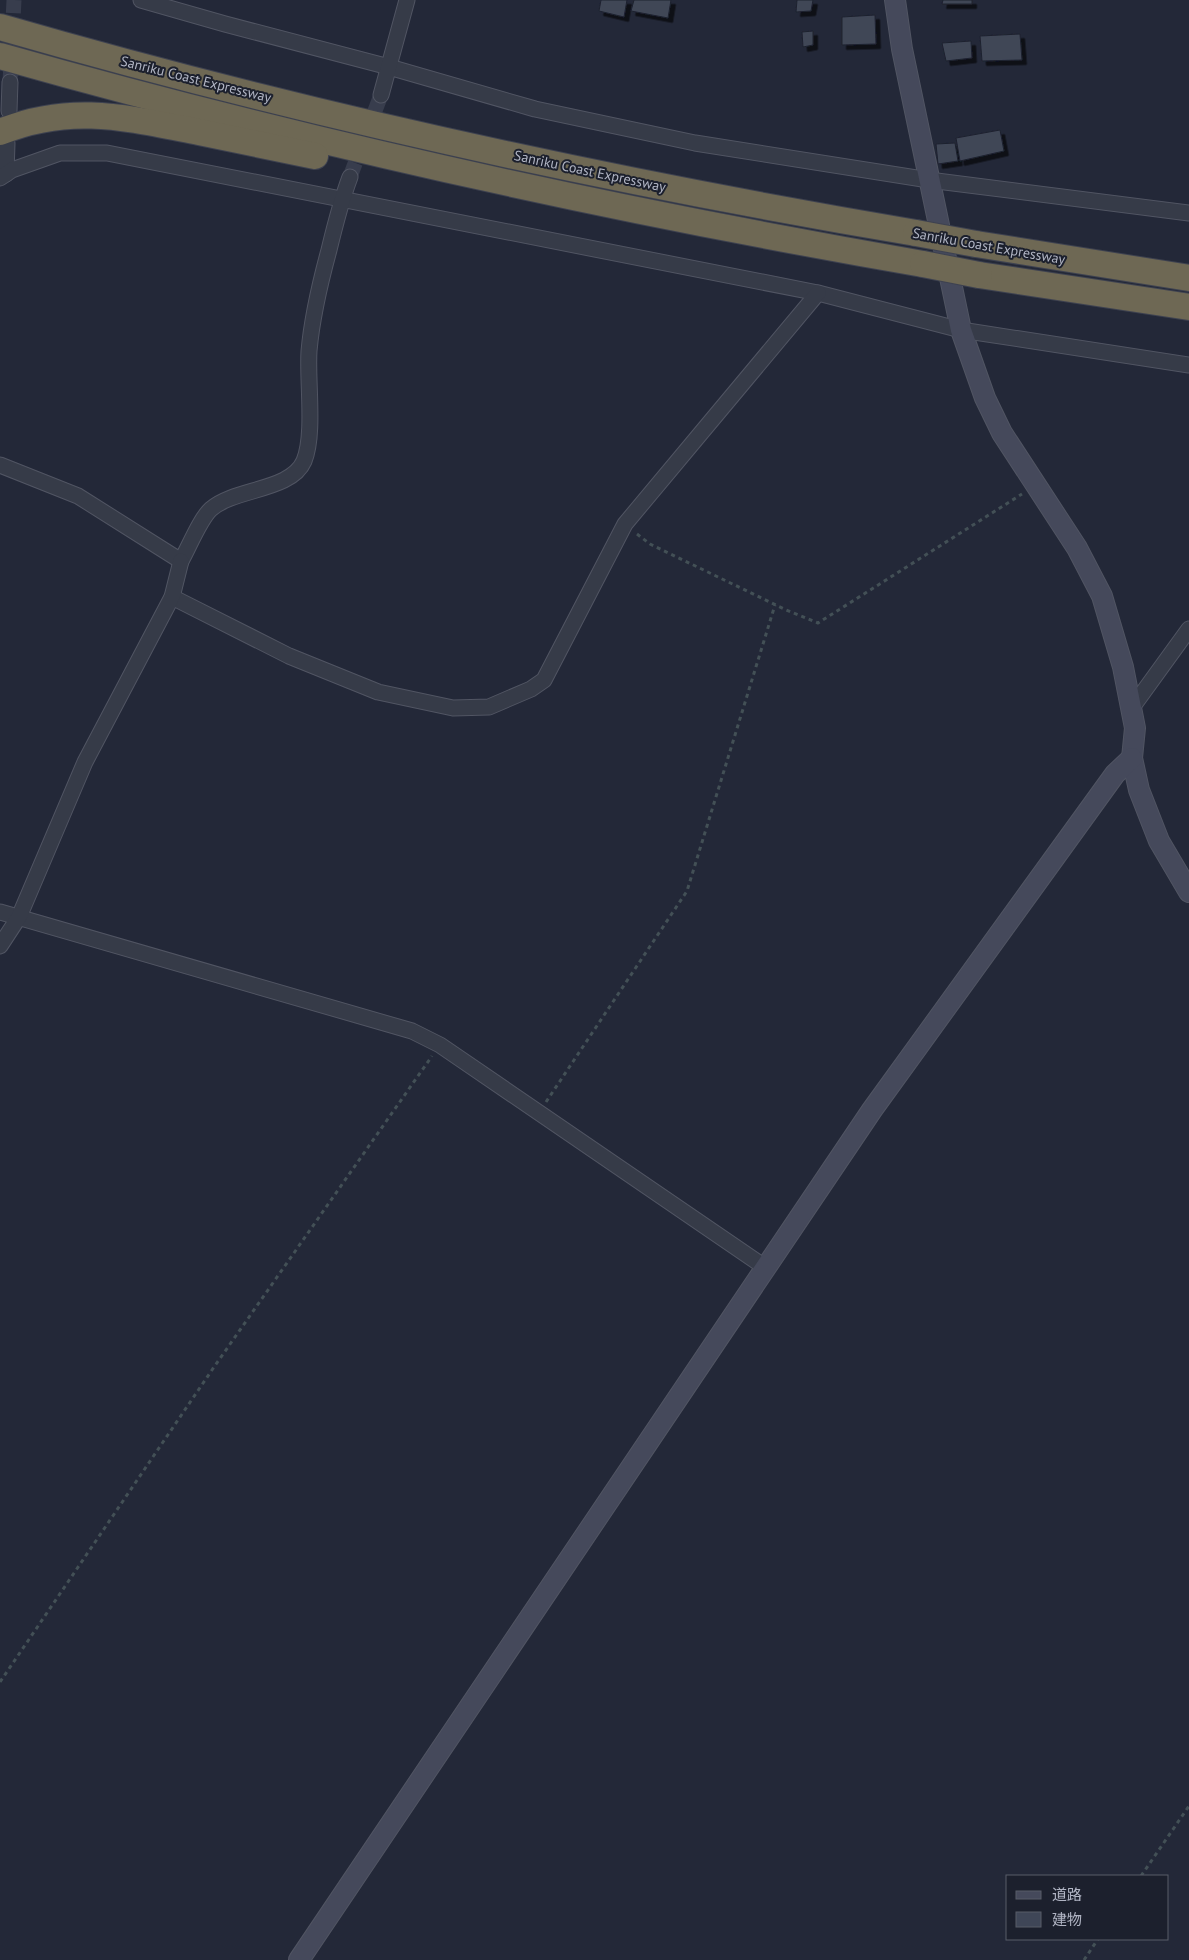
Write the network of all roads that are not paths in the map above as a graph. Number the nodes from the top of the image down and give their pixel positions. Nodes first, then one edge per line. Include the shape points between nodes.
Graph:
1 (141, 0) edge
2 (407, 0) edge
3 (895, 0) edge
4 (0, 8) edge
5 (0, 27) edge
6 (0, 56) edge
7 (118, 59) junction
8 (389, 67) junction
9 (10, 82) tunnel mouth
10 (381, 95) tunnel mouth
11 (5, 129) edge
12 (3, 176) edge
13 (350, 177) tunnel mouth
14 (929, 180) junction
15 (341, 200) junction
16 (624, 207) junction
17 (1189, 213) edge
18 (1189, 278) edge
19 (818, 293) junction
20 (1189, 306) edge
21 (961, 330) junction
22 (1189, 365) edge
23 (0, 465) edge
24 (181, 561) junction
25 (172, 597) junction
26 (1189, 629) edge
27 (1131, 710) junction
28 (1132, 758) junction
29 (1189, 892) edge
30 (0, 912) edge
31 (19, 917) junction
32 (0, 946) edge
33 (766, 1268) junction
34 (299, 1960) edge

1 - 8 street
2 - 8 street
3 - 14 street
4 - 7 highway via 87,35
5 - 7 highway, Sanriku Coast Expressway
6 - 16 highway, Sanriku Coast Expressway via 230,118 453,171
7 - 18 highway, Sanriku Coast Expressway, bridge via 331,114 617,178 916,234
8 - 10 street
8 - 14 street via 535,109 658,135
9 - 11 street
11 - 12 street
11 - 16 highway via 65,115 110,116 449,182
12 - 15 street via 60,153 107,154
13 - 15 street
14 - 17 street
14 - 21 street
15 - 19 street
15 - 24 street via 318,291 309,351 308,446 303,462 295,473 225,500 211,509
16 - 20 highway, Sanriku Coast Expressway, bridge via 773,238
19 - 21 street
19 - 25 street via 625,524 544,680 531,689 489,708 453,708 378,692 289,656
21 - 22 street
21 - 27 street via 984,398 1002,433 1078,548 1102,596 1123,667
23 - 24 street via 78,496
24 - 25 street
25 - 31 street via 85,762
26 - 27 street
27 - 28 street via 1135,728
28 - 29 street via 1139,790 1159,841
28 - 33 street via 1115,774 872,1110
30 - 31 street
31 - 32 street
31 - 33 street via 412,1031 440,1045
33 - 34 street

